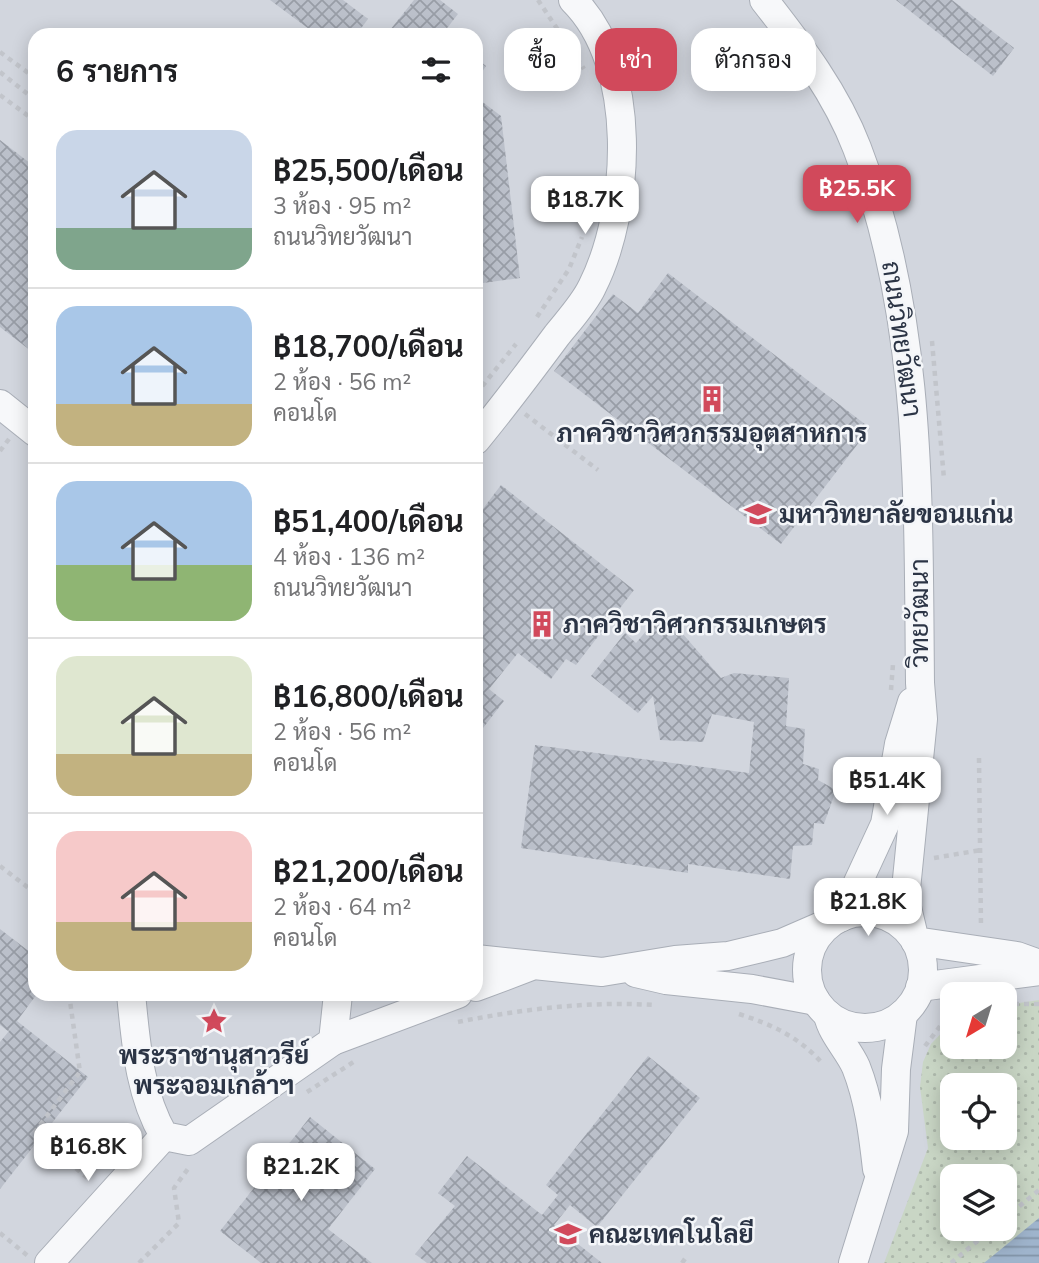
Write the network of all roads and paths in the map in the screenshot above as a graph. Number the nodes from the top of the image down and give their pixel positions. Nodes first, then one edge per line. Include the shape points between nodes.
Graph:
1 (538, 0) edge
2 (573, 0) edge
3 (764, 0) edge
4 (0, 52) edge
5 (0, 72) edge
6 (28, 73) edge
7 (589, 79) dead end
8 (28, 94) edge
9 (0, 95) edge
10 (28, 116) edge
11 (587, 226) dead end
12 (531, 326) dead end
13 (523, 336) dead end
14 (483, 385) edge
15 (508, 401) junction
16 (0, 404) edge
17 (28, 426) edge
18 (483, 431) edge
19 (918, 458) joint
20 (598, 470) dead end
21 (894, 652) dead end
22 (919, 683) junction
23 (890, 703) dead end
24 (979, 758) dead end
25 (981, 850) junction
26 (933, 858) dead end
27 (0, 866) edge
28 (28, 888) edge
29 (839, 919) junction
30 (915, 941) junction
31 (979, 951) junction
32 (483, 960) edge
33 (1039, 964) edge
34 (531, 966) junction
35 (623, 970) junction
36 (1039, 971) edge
37 (483, 984) edge
38 (920, 987) junction
39 (70, 1001) edge
40 (132, 1001) edge
41 (337, 1001) edge
42 (439, 1001) edge
43 (1017, 1004) edge
44 (1039, 1004) edge
45 (663, 1005) dead end
46 (822, 1008) junction
47 (729, 1012) dead end
48 (903, 1014) junction
49 (450, 1024) dead end
50 (333, 1041) junction
51 (366, 1056) dead end
52 (831, 1073) dead end
53 (302, 1095) dead end
54 (164, 1136) junction
55 (197, 1162) dead end
56 (879, 1182) junction
57 (1039, 1190) edge
58 (109, 1196) junction
59 (1017, 1208) edge
60 (0, 1233) edge
61 (977, 1241) edge
62 (687, 1256) dead end
63 (39, 1260) edge
64 (139, 1263) edge
65 (682, 1263) edge
66 (853, 1263) edge
67 (951, 1263) edge

1 - 7 path
2 - 15 street via 587,14 615,81 621,124 617,214 592,289
3 - 19 street, ถนนวิทยวัฒนา via 813,64 857,147 887,237
4 - 6 path
5 - 8 path
9 - 10 path
11 - 12 path via 569,269
13 - 14 path
15 - 18 street
15 - 20 path
16 - 17 street
19 - 22 street, วิทยวัฒนา
21 - 23 path
22 - 29 street via 899,744 885,824
22 - 30 street via 923,719 905,899
24 - 25 path
25 - 26 path
25 - 31 path
27 - 28 path
29 - 30 street via 875,913 891,919
29 - 35 street via 782,943 728,956
29 - 46 street via 823,930 808,957 809,987
30 - 31 street
30 - 38 street via 923,971
31 - 33 street
32 - 34 street
34 - 35 street
34 - 37 street
35 - 46 street via 666,980 752,989
36 - 38 street
38 - 48 street
39 - 58 path via 80,1072 34,1132
40 - 54 street via 149,1110
41 - 50 street
42 - 50 street
43 - 44 path
45 - 49 path via 609,1002
46 - 48 street via 859,1028 890,1023
46 - 56 street via 863,1088
47 - 52 path via 781,1029
48 - 56 street via 894,1131
50 - 54 street via 189,1141
51 - 53 path
54 - 58 street
55 - 64 path via 174,1188 179,1223
56 - 66 street
57 - 59 path
58 - 63 street
60 - 63 path
61 - 67 path
62 - 65 path

